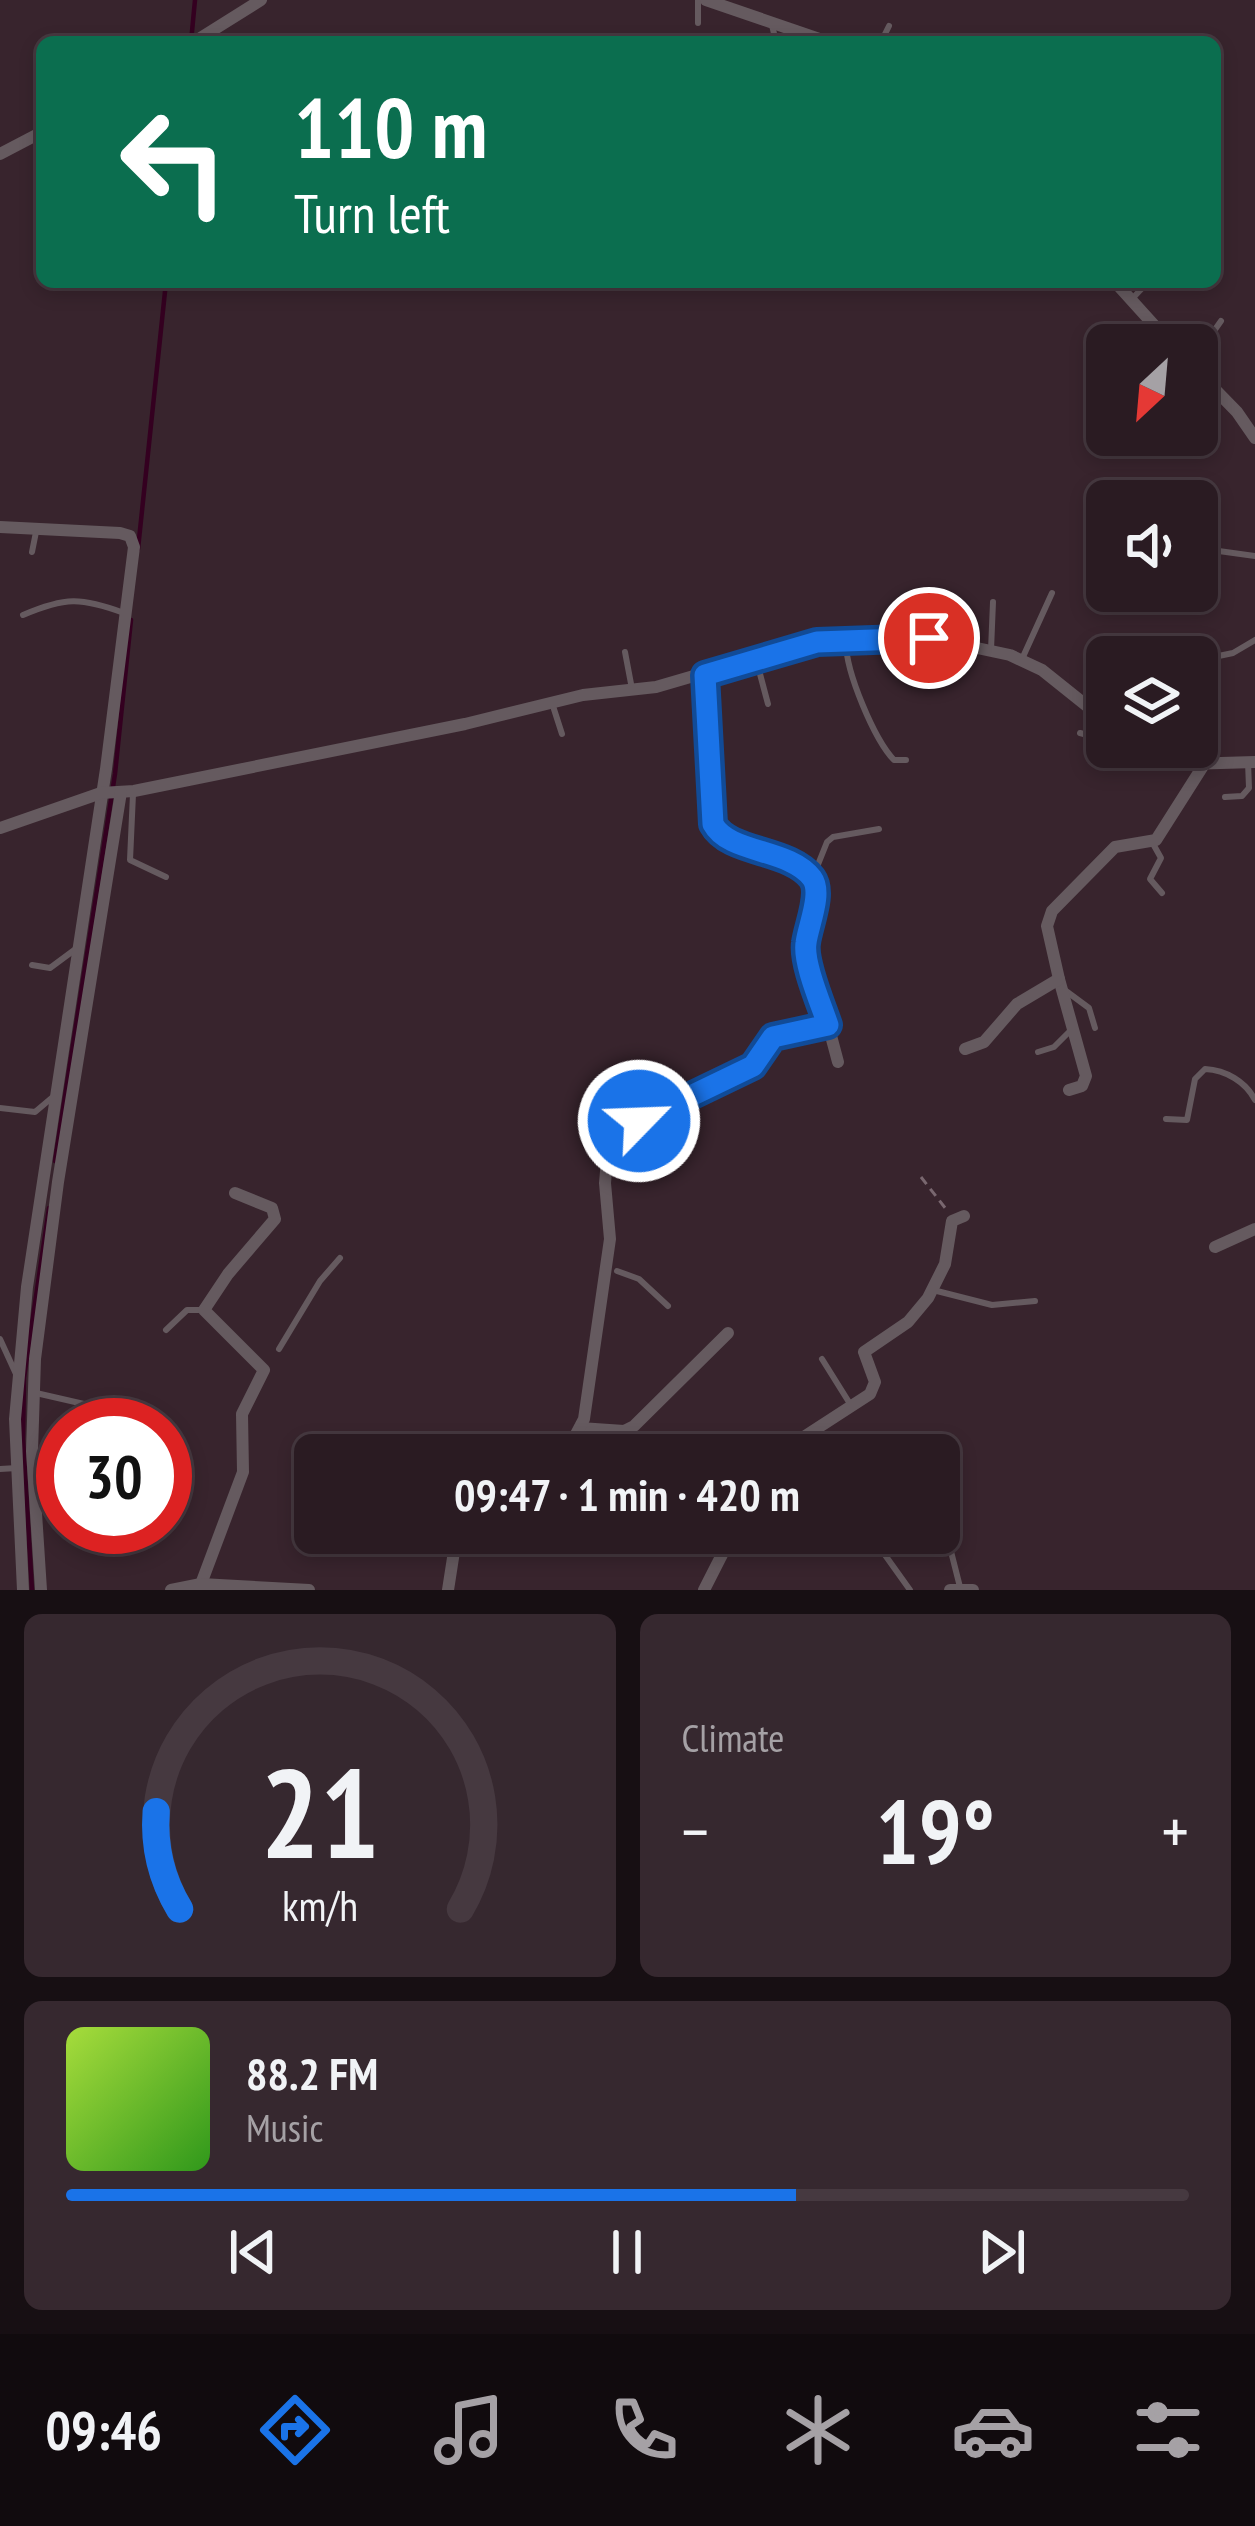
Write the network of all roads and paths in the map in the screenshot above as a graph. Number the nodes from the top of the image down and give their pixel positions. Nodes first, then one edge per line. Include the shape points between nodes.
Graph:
1 (261, 0) edge
2 (702, 0) edge
3 (748, 8) edge
4 (771, 22) junction
5 (698, 23) dead end
6 (889, 26) dead end
7 (205, 36) edge
8 (774, 36) edge
9 (812, 36) edge
10 (884, 36) edge
11 (36, 135) edge
12 (0, 154) edge
13 (1119, 288) edge
14 (1142, 288) edge
15 (1130, 301) junction
16 (1221, 321) dead end
17 (1152, 324) edge
18 (1218, 325) edge
19 (1218, 393) edge
20 (1255, 438) edge
21 (0, 527) edge
22 (36, 529) junction
23 (1218, 551) edge
24 (32, 552) dead end
25 (1255, 556) edge
26 (1052, 592) dead end
27 (993, 602) dead end
28 (124, 614) junction
29 (22, 615) dead end
30 (846, 639) junction
31 (868, 639) junction
32 (1255, 640) edge
33 (991, 650) junction
34 (625, 652) dead end
35 (1218, 656) edge
36 (894, 658) dead end
37 (756, 659) junction
38 (1022, 659) junction
39 (705, 675) junction
40 (632, 689) junction
41 (552, 703) junction
42 (768, 704) dead end
43 (1086, 707) edge
44 (1080, 733) dead end
45 (562, 734) dead end
46 (1086, 734) edge
47 (905, 760) dead end
48 (1252, 762) edge
49 (1218, 765) edge
50 (1202, 768) edge
51 (116, 792) junction
52 (1225, 797) dead end
53 (0, 828) edge
54 (879, 829) dead end
55 (1152, 842) junction
56 (166, 878) dead end
57 (812, 878) junction
58 (1162, 893) dead end
59 (80, 947) junction
60 (32, 965) dead end
61 (1061, 983) junction
62 (828, 1025) junction
63 (1075, 1027) junction
64 (1096, 1028) dead end
65 (965, 1049) dead end
66 (1038, 1052) dead end
67 (838, 1061) dead end
68 (1069, 1090) dead end
69 (56, 1093) junction
70 (1255, 1100) edge
71 (0, 1108) edge
72 (1166, 1119) dead end
73 (921, 1178) dead end
74 (235, 1193) dead end
75 (959, 1218) joint
76 (1255, 1229) edge
77 (1215, 1247) dead end
78 (340, 1258) dead end
79 (612, 1269) junction
80 (932, 1290) junction
81 (1035, 1301) dead end
82 (668, 1306) dead end
83 (203, 1310) junction
84 (166, 1330) dead end
85 (728, 1333) dead end
86 (0, 1340) edge
87 (279, 1349) dead end
88 (822, 1359) dead end
89 (18, 1377) junction
90 (33, 1392) junction
91 (59, 1398) edge
92 (853, 1407) junction
93 (580, 1428) junction
94 (577, 1434) edge
95 (810, 1434) edge
96 (17, 1468) junction
97 (0, 1469) edge
98 (454, 1554) edge
99 (722, 1554) edge
100 (954, 1554) edge
101 (885, 1555) dead end
102 (201, 1584) junction
103 (961, 1589) edge
104 (23, 1590) edge
105 (41, 1590) edge
106 (171, 1590) edge
107 (309, 1590) edge
108 (448, 1590) edge
109 (704, 1590) edge
110 (910, 1590) edge

1 - 7 street
2 - 3 street
2 - 5 lane
3 - 4 street
4 - 8 lane
4 - 9 street
6 - 10 lane
11 - 12 street
13 - 15 street
14 - 15 lane
15 - 17 street
16 - 18 lane
19 - 20 street
21 - 22 street
22 - 24 lane
22 - 28 street via 130,536
23 - 25 lane
26 - 38 lane
27 - 33 lane
28 - 29 lane via 59,600
28 - 51 street
30 - 31 street
30 - 37 street
30 - 47 lane via 881,744 894,760
31 - 33 street via 929,638
31 - 36 lane
32 - 35 lane
33 - 38 street
34 - 40 lane
37 - 39 street
37 - 42 lane
38 - 43 street
39 - 40 street
39 - 57 street via 717,832
40 - 41 street
41 - 45 lane
41 - 51 street
44 - 46 lane
48 - 49 street
48 - 52 lane via 1246,792
50 - 55 street
51 - 53 street
51 - 56 lane via 130,860
51 - 59 street
51 - 90 street
54 - 57 lane via 833,837
55 - 58 lane via 1161,858 1150,879
55 - 61 street via 1115,847 1052,911 1047,926
57 - 62 street via 805,958
59 - 60 lane via 50,968
59 - 69 street
61 - 63 street
61 - 64 lane via 1087,1005
61 - 65 street via 1017,1004 990,1037
62 - 67 street
62 - 79 street via 773,1037 753,1066 609,1136
63 - 66 lane
63 - 68 street via 1086,1076
69 - 71 lane via 35,1112
69 - 89 street
70 - 72 lane via 1228,1074 1205,1069 1195,1079 1187,1120
73 - 75 path
74 - 83 street via 272,1208 275,1219
75 - 80 street
76 - 77 street
78 - 87 lane
79 - 82 lane via 639,1279
79 - 93 street
80 - 81 lane via 992,1305
80 - 92 street via 908,1322 864,1352 874,1388
83 - 84 lane via 187,1310
83 - 102 street via 268,1364 242,1414 243,1472
85 - 93 street via 634,1426
86 - 89 lane
88 - 92 lane
89 - 96 street
90 - 91 lane
90 - 105 street
92 - 95 street
93 - 94 street
96 - 97 lane
96 - 104 street
98 - 108 street
99 - 109 street
100 - 103 lane
101 - 110 lane
102 - 106 street
102 - 107 street

